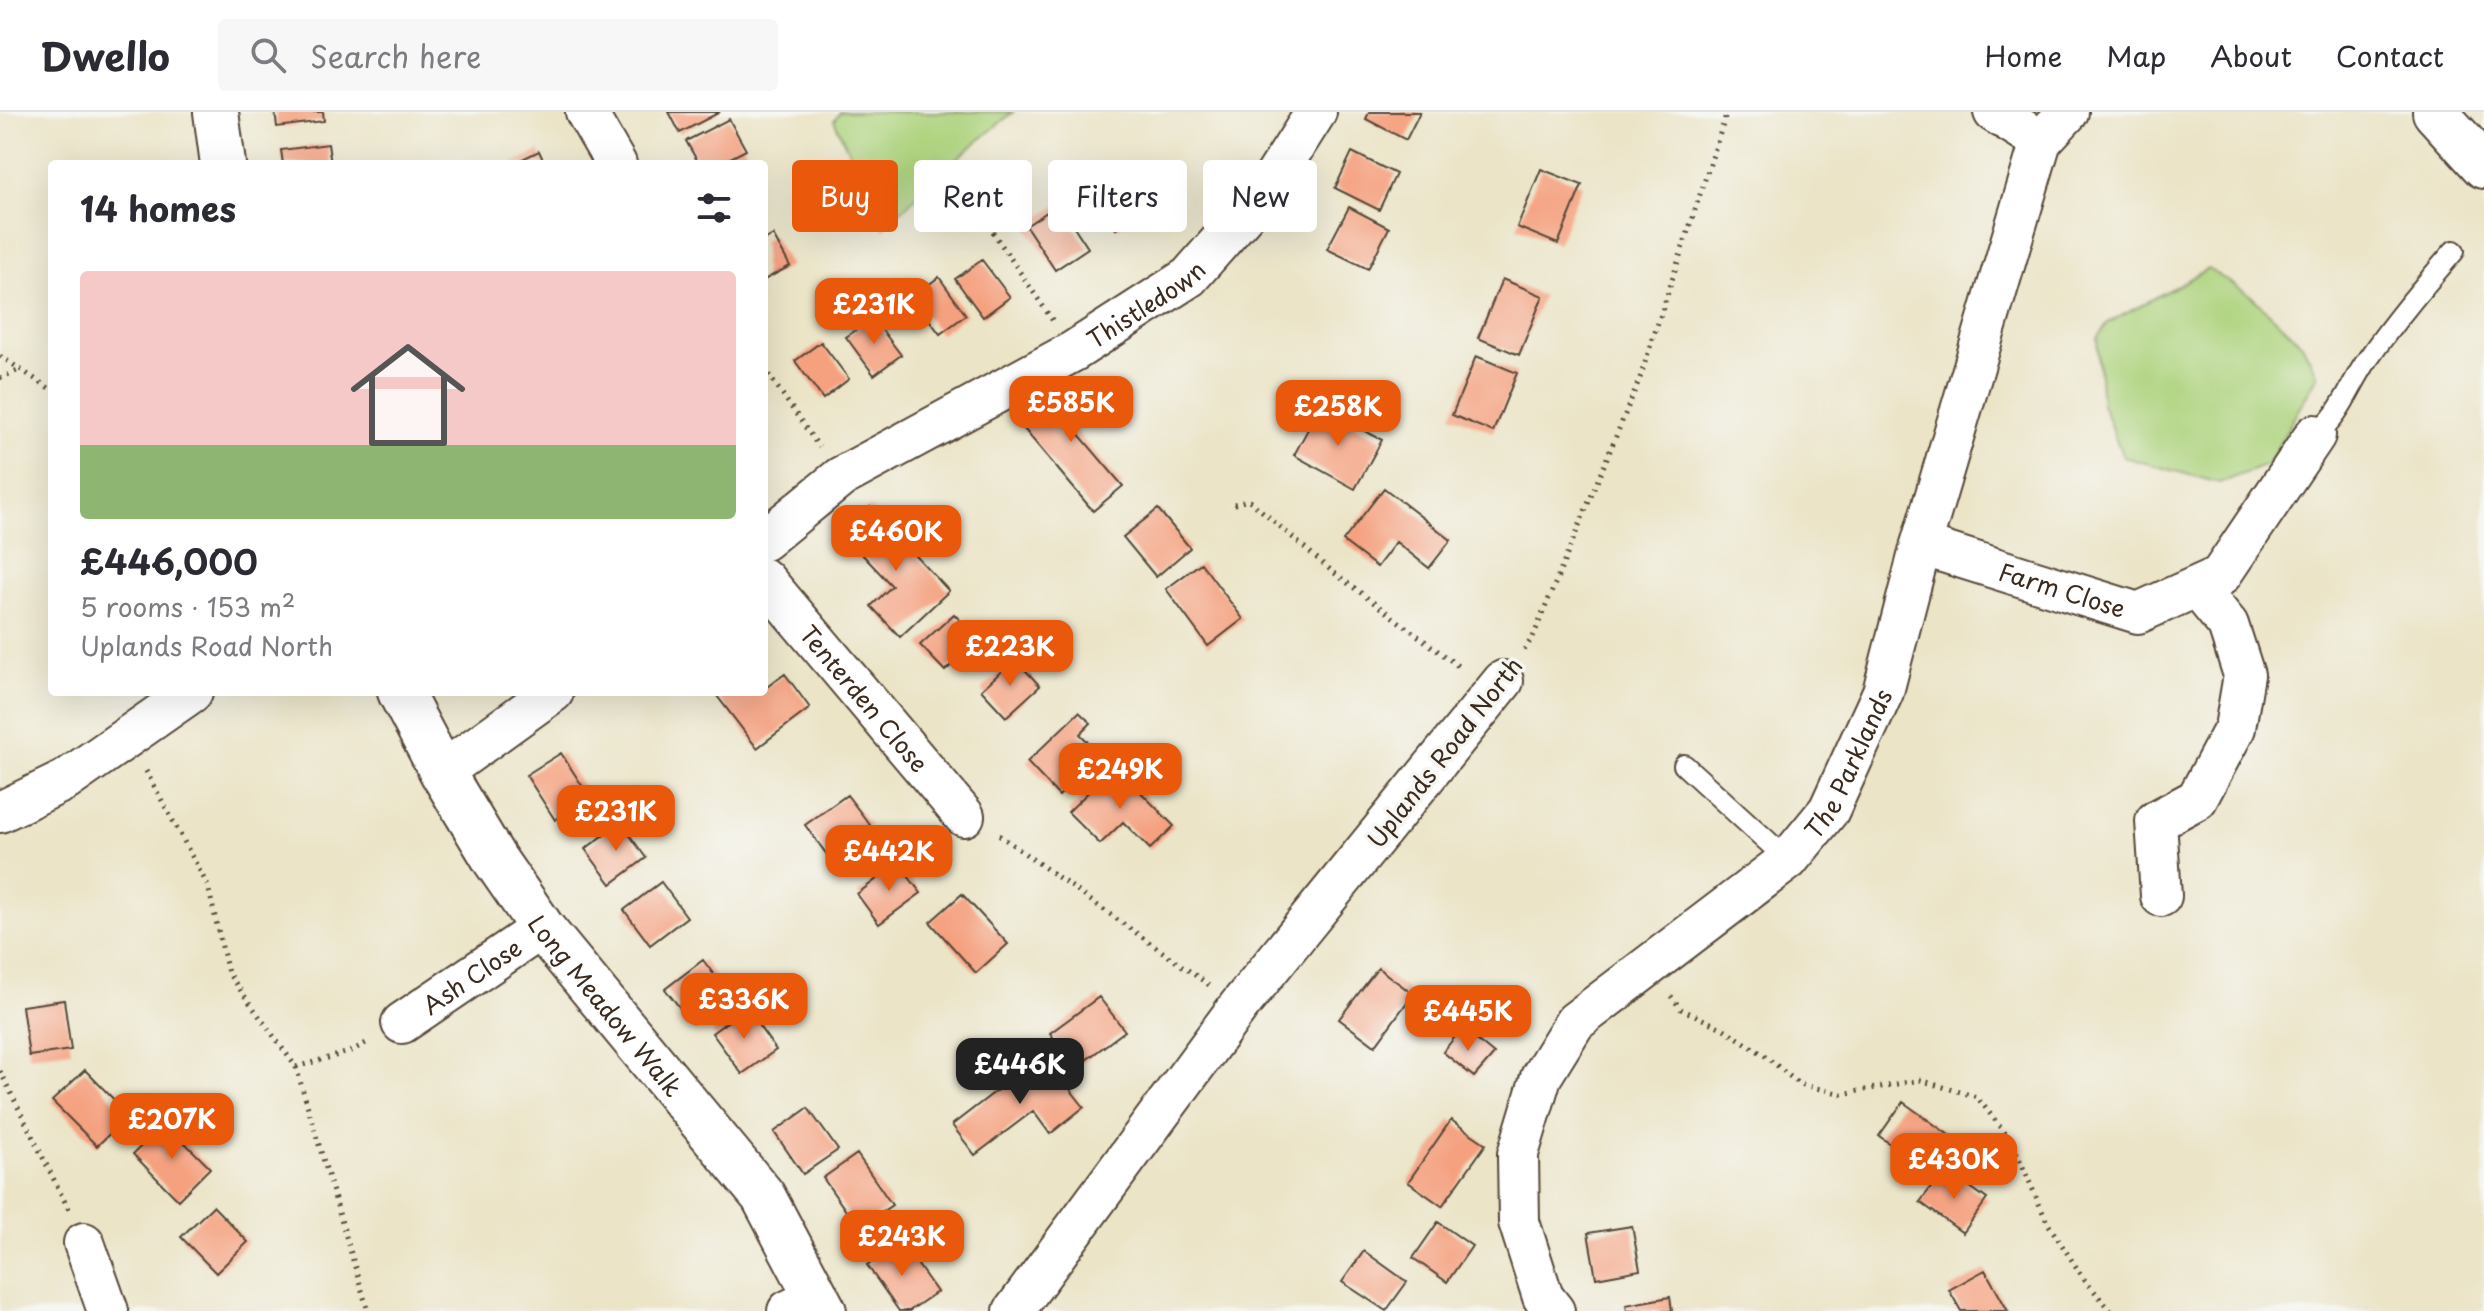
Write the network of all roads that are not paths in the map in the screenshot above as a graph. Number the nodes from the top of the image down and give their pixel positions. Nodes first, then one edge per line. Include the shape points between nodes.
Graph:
1 (216, 112) edge
2 (586, 112) edge
3 (1316, 112) edge
4 (1994, 112) edge
5 (2068, 112) edge
6 (2446, 116) edge
7 (2041, 141) junction
8 (222, 160) edge
9 (614, 160) edge
10 (2484, 166) edge
11 (2454, 251) dead end
12 (2315, 435) joint
13 (768, 537) edge
14 (1921, 545) junction
15 (768, 584) edge
16 (2197, 587) junction
17 (1498, 687) road end
18 (186, 696) edge
19 (402, 696) edge
20 (547, 696) edge
21 (1684, 765) dead end
22 (442, 772) junction
23 (0, 812) edge
24 (964, 816) road end
25 (1788, 860) junction
26 (2161, 896) dead end
27 (542, 928) junction
28 (402, 1023) road end
29 (84, 1243) road end
30 (810, 1306) edge
31 (1540, 1306) edge
32 (108, 1311) edge
33 (1014, 1311) edge

1 - 8 street
2 - 9 street
3 - 13 street, Thistledown via 1269,186 1189,277 1074,351 841,477
4 - 7 street
5 - 7 street, The Parklands
6 - 10 street
7 - 14 street, The Parklands
11 - 12 lane via 2390,327 2332,422
12 - 16 street, Farm Close via 2220,576
14 - 16 street, Farm Close via 2138,613
14 - 25 street, The Parklands via 1883,692 1829,810
15 - 24 street, Tenterden Close
16 - 26 street via 2228,625 2244,675 2235,728 2197,799 2156,821
17 - 33 street, Uplands Road North via 1239,1006
18 - 23 street via 66,780
19 - 22 street, Long Meadow Walk
20 - 22 street
21 - 25 lane
22 - 27 street, Long Meadow Walk
25 - 31 street, The Parklands via 1575,1022 1541,1077 1518,1154 1519,1222
27 - 28 street, Ash Close
27 - 30 street, Long Meadow Walk via 763,1196
29 - 32 street

